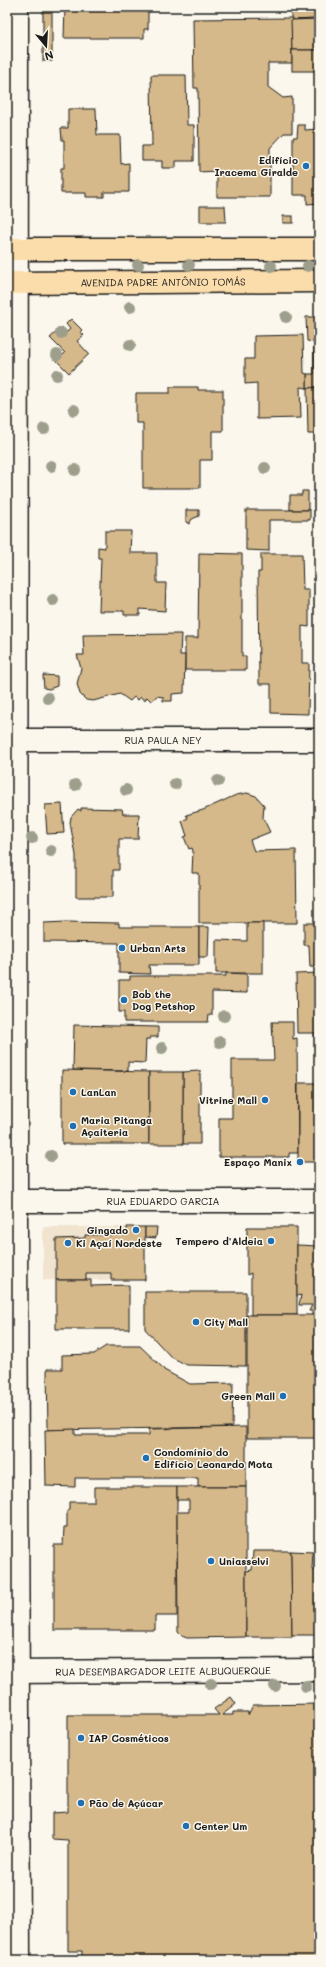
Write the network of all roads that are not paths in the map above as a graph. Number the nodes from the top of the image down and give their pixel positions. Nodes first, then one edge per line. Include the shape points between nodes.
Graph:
1 (17, 7) edge
2 (12, 249) edge
3 (319, 249) edge
4 (319, 281) edge
5 (12, 284) edge
6 (12, 739) edge
7 (319, 740) edge
8 (12, 1201) edge
9 (319, 1201) edge
10 (319, 1670) edge
11 (12, 1672) edge
12 (19, 1960) edge

1 - 2 street
2 - 3 main road
2 - 5 street
4 - 5 main road, AVENIDA PADRE ANTÔNIO TOMÁS
5 - 6 street
6 - 7 street, RUA PAULA NEY
6 - 8 street
8 - 9 street, RUA EDUARDO GARCIA
8 - 11 street
10 - 11 street, RUA DESEMBARGADOR LEITE ALBUQUERQUE
11 - 12 street

